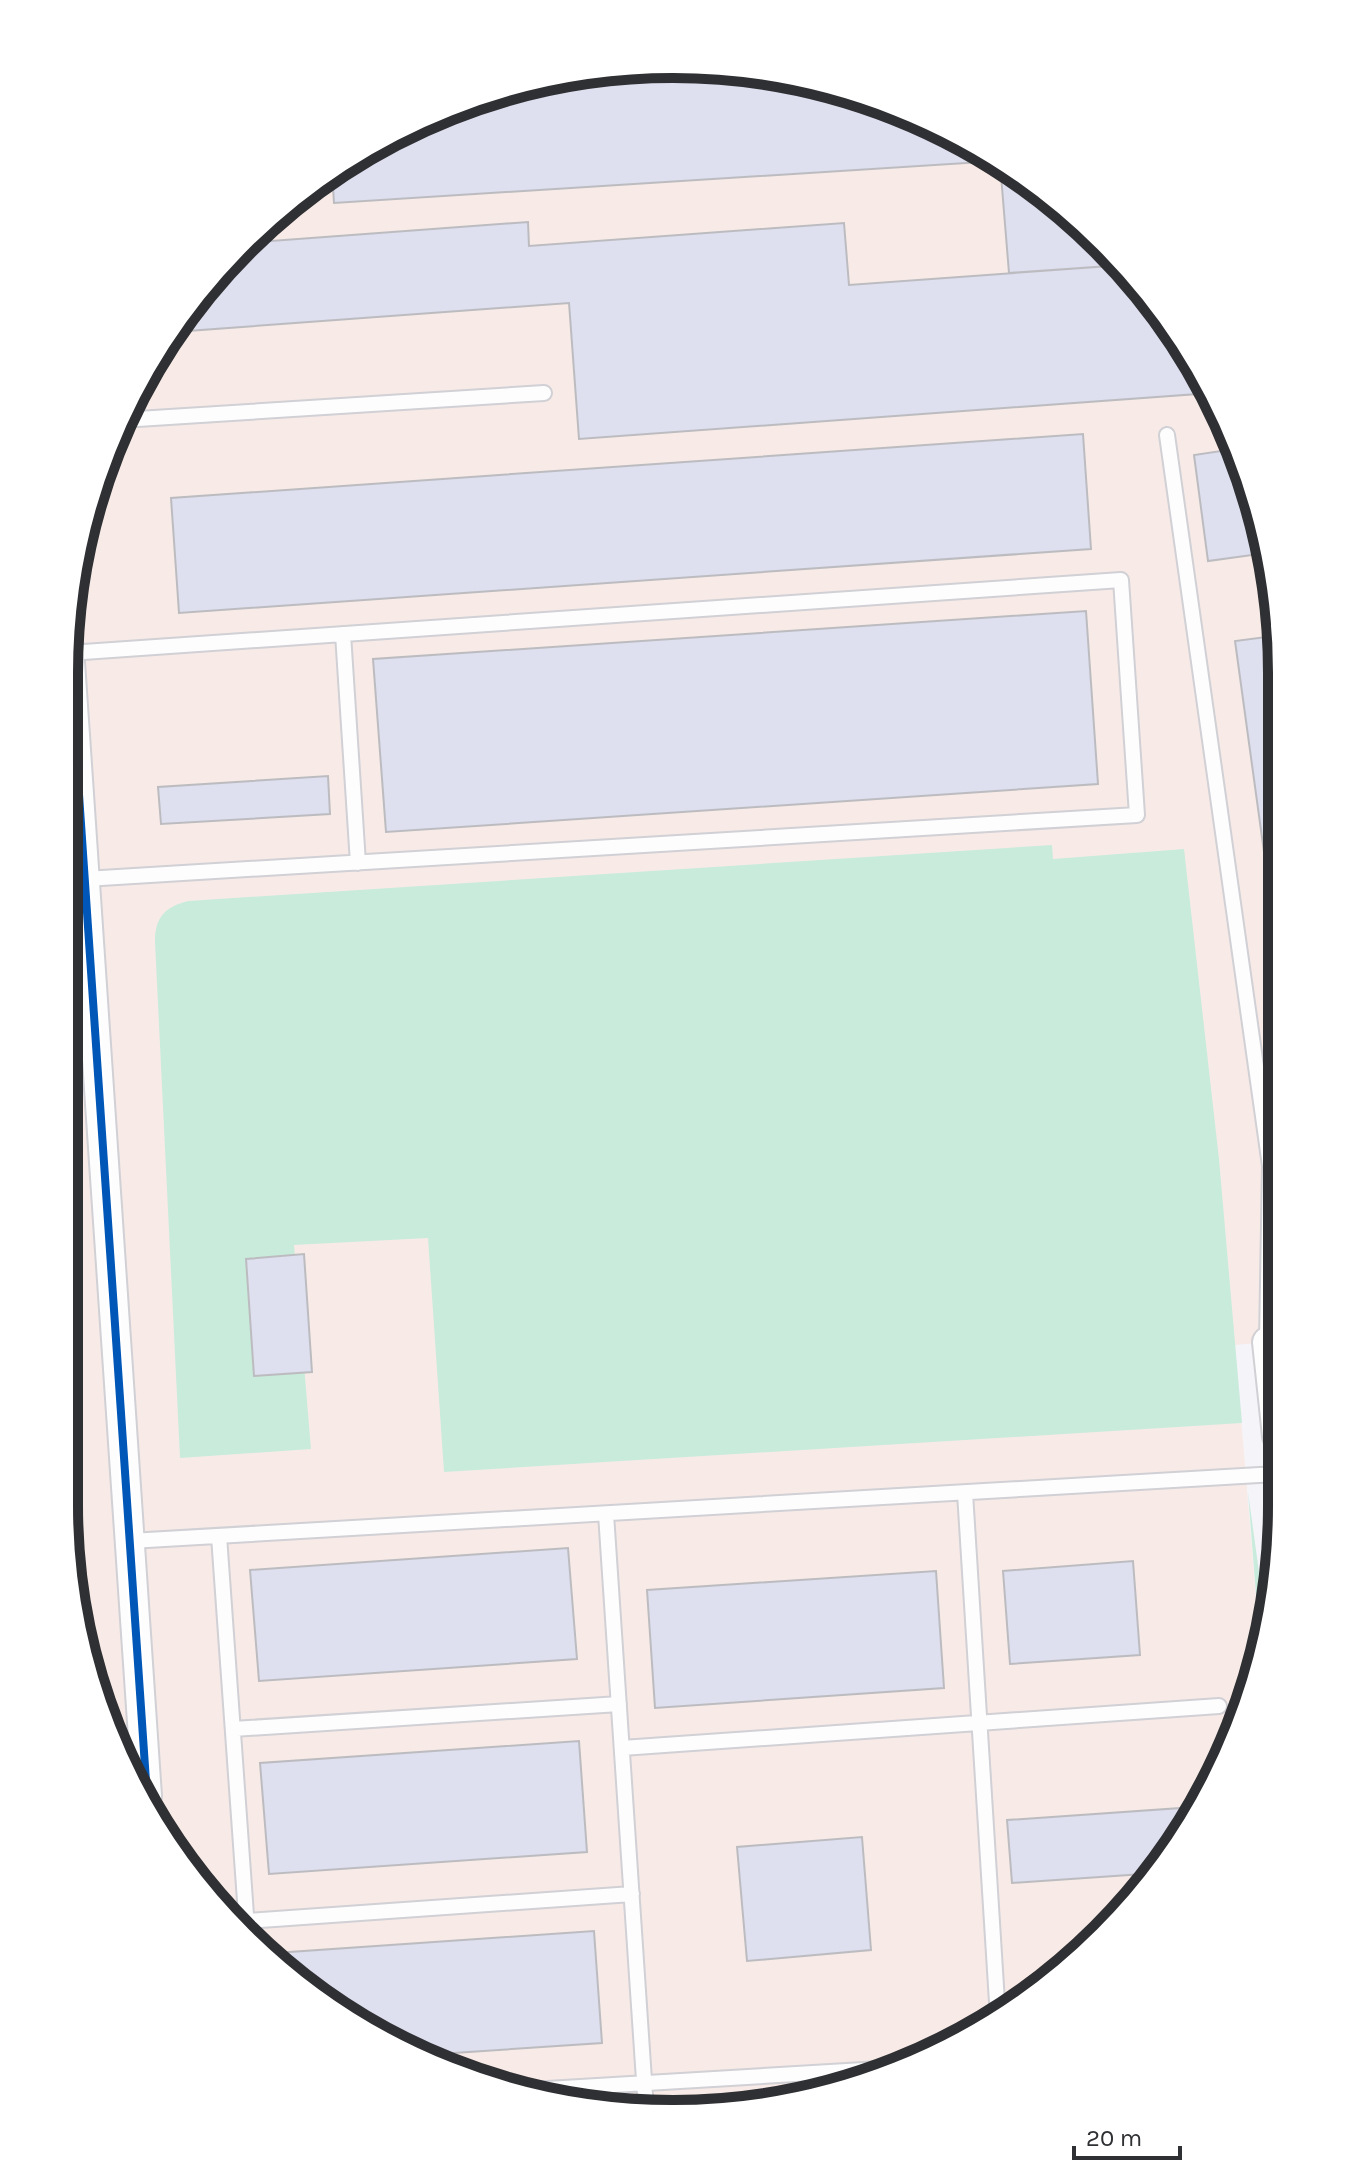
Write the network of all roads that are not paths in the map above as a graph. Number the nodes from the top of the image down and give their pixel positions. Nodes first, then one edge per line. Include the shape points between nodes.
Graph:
1 (544, 393) dead end
2 (135, 419) edge
3 (1167, 435) dead end
4 (343, 634) junction
5 (79, 652) edge
6 (78, 780) edge
7 (358, 863) junction
8 (85, 879) junction
9 (1268, 1124) edge
10 (1268, 1317) edge
11 (1267, 1342) joint
12 (1268, 1351) edge
13 (1268, 1475) edge
14 (965, 1493) junction
15 (606, 1514) junction
16 (219, 1536) junction
17 (130, 1541) junction
18 (619, 1704) junction
19 (1219, 1706) dead end
20 (979, 1723) junction
21 (233, 1729) junction
22 (622, 1748) junction
23 (146, 1780) edge
24 (632, 1894) junction
25 (246, 1919) edge
26 (251, 1925) edge
27 (997, 2004) edge
28 (857, 2070) edge
29 (644, 2083) junction
30 (555, 2088) edge
31 (645, 2099) edge

1 - 2 lane
3 - 9 lane
4 - 5 lane
4 - 7 lane
4 - 7 lane via 1121,580 1136,799 1137,815
6 - 8 street
7 - 8 lane
8 - 17 street
10 - 11 lane
11 - 12 street
13 - 14 lane
14 - 15 lane
14 - 20 lane
15 - 16 lane
15 - 18 lane
16 - 17 lane
16 - 21 lane
17 - 23 street
18 - 21 lane
18 - 22 lane
19 - 20 lane
20 - 22 lane
20 - 27 lane
21 - 25 lane
22 - 24 lane
24 - 26 lane
24 - 29 lane
28 - 29 lane
29 - 30 lane
29 - 31 lane

